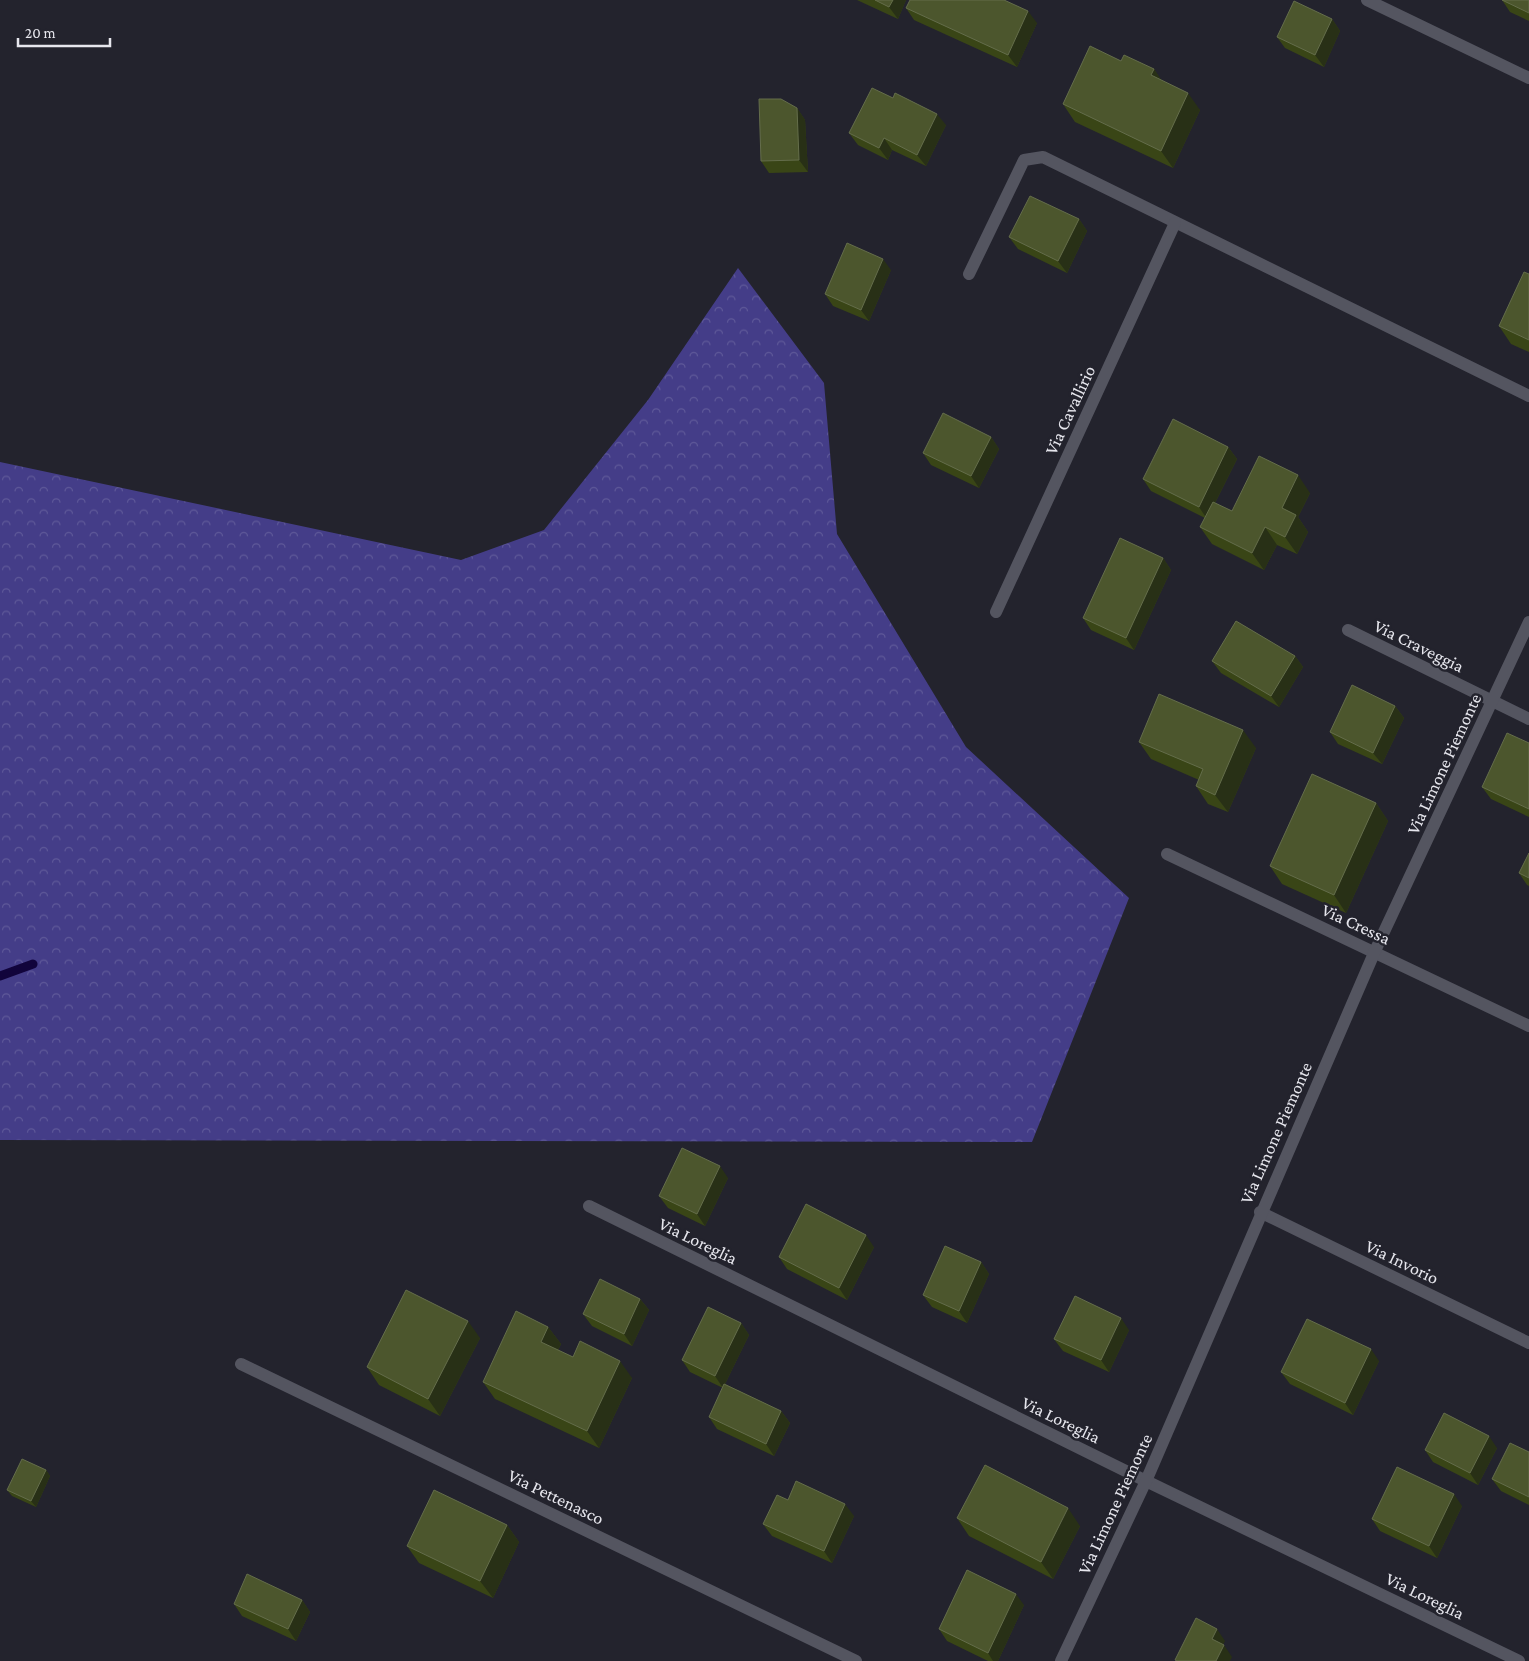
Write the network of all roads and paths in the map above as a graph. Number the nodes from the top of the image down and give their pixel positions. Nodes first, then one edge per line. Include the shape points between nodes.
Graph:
1 (1367, 0) edge
2 (1529, 78) edge
3 (1175, 223) junction
4 (968, 274) dead end
5 (1529, 396) edge
6 (996, 612) dead end
7 (1529, 622) edge
8 (1348, 630) dead end
9 (1493, 701) junction
10 (1529, 719) edge
11 (1168, 854) dead end
12 (1375, 952) junction
13 (1529, 1026) edge
14 (589, 1206) dead end
15 (1260, 1212) junction
16 (1529, 1343) edge
17 (241, 1364) dead end
18 (1146, 1482) junction
19 (856, 1661) edge
20 (1061, 1661) edge
21 (1519, 1661) edge

1 - 2 street
3 - 4 street via 1043,157 1024,160
3 - 5 street
3 - 6 street, Via Cavallirio
7 - 9 street, Via Limone Piemonte
8 - 9 street, Via Craveggia
9 - 10 street, Via Craveggia
9 - 12 street, Via Limone Piemonte
11 - 12 street, Via Cressa
12 - 13 street, Via Cressa
12 - 15 street, Via Limone Piemonte
14 - 18 street, Via Loreglia
15 - 16 street, Via Invorio
15 - 18 street, Via Limone Piemonte
17 - 19 street, Via Pettenasco
18 - 20 street, Via Limone Piemonte
18 - 21 street, Via Loreglia

